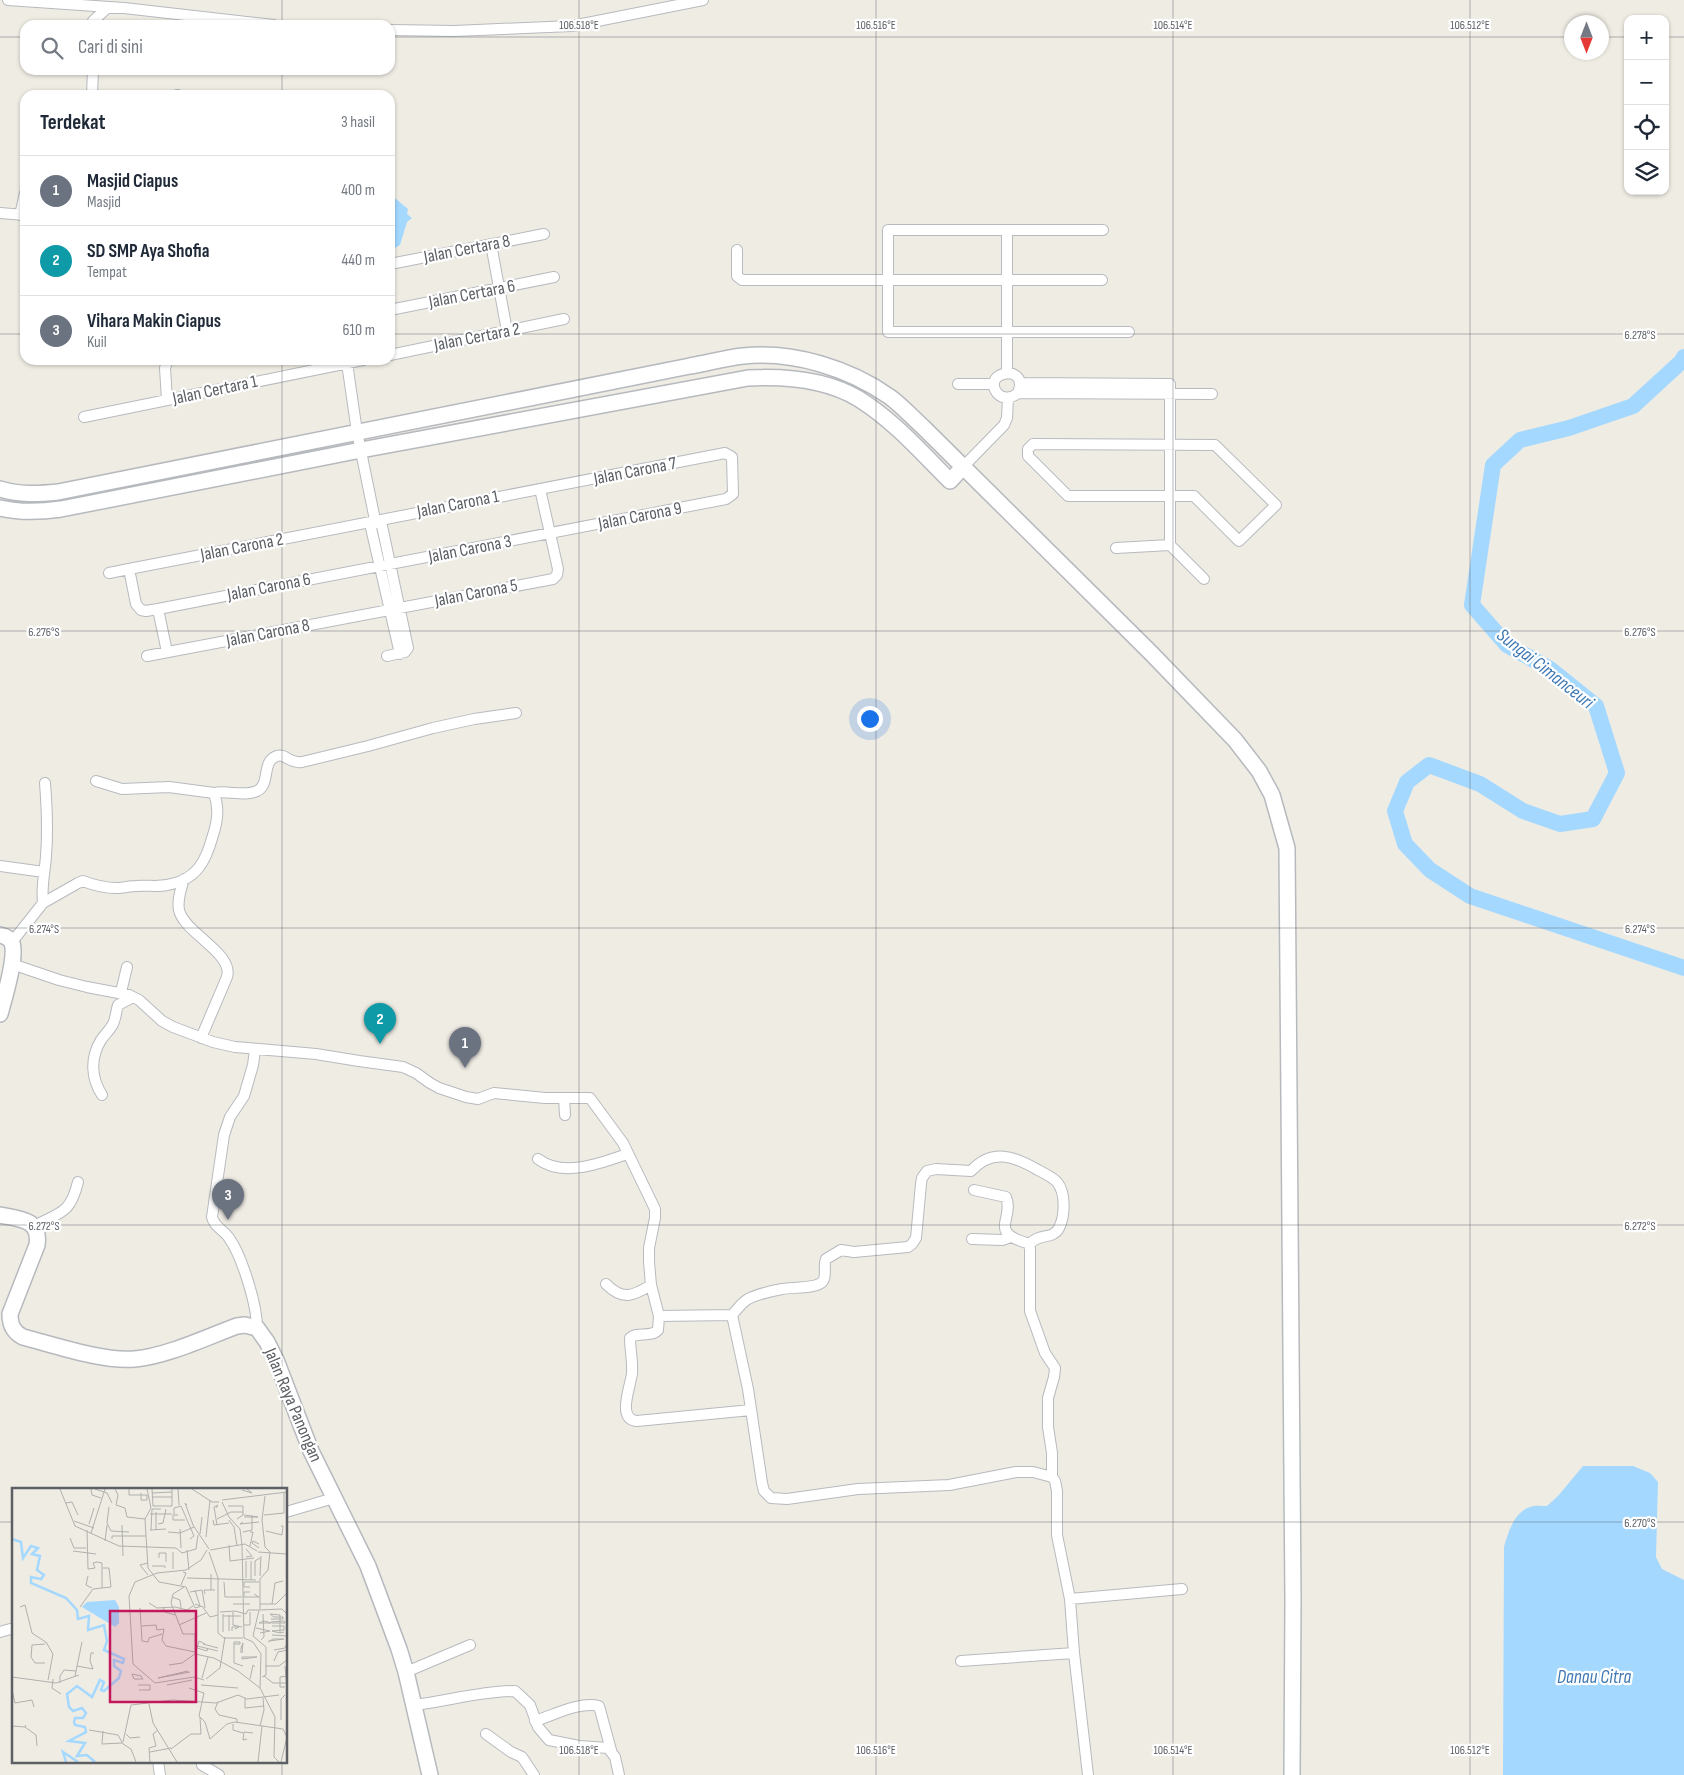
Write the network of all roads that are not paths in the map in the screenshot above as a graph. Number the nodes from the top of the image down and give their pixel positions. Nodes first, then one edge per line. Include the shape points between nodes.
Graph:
1 (8, 0) edge
2 (703, 0) edge
3 (107, 8) junction
4 (94, 20) edge
5 (225, 20) edge
6 (395, 30) edge
7 (92, 75) edge
8 (92, 90) edge
9 (0, 213) edge
10 (20, 215) edge
11 (1007, 230) junction
12 (1103, 230) dead end
13 (544, 234) dead end
14 (491, 244) junction
15 (737, 250) dead end
16 (395, 263) edge
17 (554, 277) dead end
18 (888, 280) junction
19 (1007, 280) junction
20 (1102, 280) dead end
21 (500, 289) junction
22 (395, 309) edge
23 (564, 319) dead end
24 (507, 331) junction
25 (1007, 332) junction
26 (1129, 332) dead end
27 (395, 353) edge
28 (166, 365) edge
29 (328, 365) edge
30 (347, 365) edge
31 (1007, 372) junction
32 (958, 384) dead end
33 (994, 384) junction
34 (1019, 388) junction
35 (1170, 394) junction
36 (1212, 394) dead end
37 (1008, 398) junction
38 (167, 400) junction
39 (84, 417) dead end
40 (357, 432) junction
41 (1170, 445) junction
42 (361, 450) junction
43 (963, 468) junction
44 (540, 489) junction
45 (0, 490) edge
46 (1170, 496) junction
47 (729, 497) joint
48 (0, 508) edge
49 (375, 520) junction
50 (550, 534) junction
51 (1170, 545) junction
52 (1116, 548) dead end
53 (385, 565) junction
54 (129, 569) junction
55 (109, 573) dead end
56 (1204, 579) dead end
57 (158, 609) junction
58 (394, 609) junction
59 (167, 652) junction
60 (147, 656) dead end
61 (387, 656) dead end
62 (516, 713) dead end
63 (96, 781) dead end
64 (45, 783) dead end
65 (214, 793) junction
66 (0, 866) edge
67 (44, 872) junction
68 (184, 879) junction
69 (43, 903) junction
70 (6, 938) edge
71 (12, 964) junction
72 (126, 967) dead end
73 (122, 992) junction
74 (133, 997) junction
75 (0, 1014) edge
76 (202, 1038) junction
77 (255, 1050) junction
78 (102, 1095) dead end
79 (564, 1098) junction
80 (565, 1115) dead end
81 (628, 1154) junction
82 (538, 1160) dead end
83 (78, 1182) dead end
84 (974, 1190) dead end
85 (0, 1215) edge
86 (34, 1226) junction
87 (1010, 1236) junction
88 (972, 1239) dead end
89 (1030, 1244) junction
90 (606, 1284) dead end
91 (651, 1285) junction
92 (732, 1315) junction
93 (658, 1316) junction
94 (257, 1328) junction
95 (751, 1410) junction
96 (1052, 1477) junction
97 (334, 1498) junction
98 (288, 1511) edge
99 (1182, 1589) dead end
100 (1070, 1599) junction
101 (470, 1645) dead end
102 (1074, 1653) junction
103 (961, 1660) dead end
104 (406, 1672) junction
105 (414, 1705) junction
106 (536, 1721) junction
107 (486, 1734) dead end
108 (611, 1750) junction
109 (158, 1762) edge
110 (202, 1765) dead end
111 (160, 1775) edge
112 (219, 1775) edge
113 (430, 1775) edge
114 (534, 1775) edge
115 (619, 1775) edge
116 (1088, 1775) edge
117 (1292, 1775) edge

1 - 3 street
2 - 6 street via 572,26
3 - 4 street
3 - 5 street
7 - 8 street
9 - 10 street
11 - 12 street
11 - 18 street via 888,230
11 - 19 street
13 - 14 street, Jalan Certara 8
14 - 16 street, Jalan Certara 8
14 - 21 street
15 - 18 street via 736,276 742,280
17 - 21 street, Jalan Certara 6
18 - 19 street
18 - 25 street via 888,332
19 - 20 street
19 - 25 street
21 - 22 street, Jalan Certara 6
21 - 24 street
23 - 24 street, Jalan Certara 2
24 - 27 street, Jalan Certara 2
25 - 26 street
25 - 31 street
28 - 38 street
29 - 38 street, Jalan Certara 1
30 - 40 street
31 - 33 street via 996,378
31 - 34 street via 1017,378
32 - 33 street
33 - 37 street via 1001,397
34 - 35 street
34 - 37 street via 1014,396
35 - 36 street
35 - 41 street
37 - 43 street via 1004,425
38 - 39 street, Jalan Certara 1
40 - 42 street
40 - 43 street via 744,356 776,356 838,369 866,382 891,398
40 - 45 street via 58,492 33,494
41 - 46 street
41 - 46 street via 1215,445 1276,505 1239,541 1194,496
41 - 46 street via 1033,444 1028,449 1028,456 1068,496
42 - 43 street via 748,378 776,377 805,380 858,399 897,428 950,481
42 - 48 street via 61,509 33,512
42 - 49 street
43 - 117 street via 1235,740 1259,771 1272,795 1287,848
44 - 47 street, Jalan Carona 7 via 725,453 732,458 733,494
44 - 49 street, Jalan Carona 1
44 - 50 street
46 - 51 street
47 - 50 street, Jalan Carona 9
49 - 53 street via 382,526
49 - 54 street, Jalan Carona 2
50 - 53 street, Jalan Carona 3
50 - 58 street, Jalan Carona 5 via 558,569 553,579
51 - 52 street
51 - 56 street
53 - 57 street, Jalan Carona 6
53 - 58 street
54 - 55 street, Jalan Carona 2
54 - 57 street via 136,604 141,610
57 - 59 street
58 - 59 street, Jalan Carona 8
58 - 61 street via 408,648 400,654
59 - 60 street, Jalan Carona 8
62 - 65 street via 433,728 302,762 279,755 267,767 264,783 258,790
63 - 65 street via 122,789 169,788
64 - 67 street via 48,814
65 - 68 street via 218,815 210,850 197,870
66 - 67 street
67 - 69 street
68 - 69 street via 166,885 117,888 83,881
68 - 76 street via 179,904 181,916 215,950 228,969
69 - 70 street
70 - 71 street via 13,948
71 - 73 street via 59,980
71 - 75 street
72 - 73 street
73 - 74 street
74 - 76 street via 162,1021
74 - 78 street via 118,1005 95,1055 93,1078
76 - 77 street
77 - 79 street via 316,1054 397,1066 439,1088 478,1099 494,1093
77 - 94 street via 244,1096 234,1109 224,1135 212,1217 229,1237 239,1258 251,1294
79 - 80 street
79 - 81 street via 590,1098 618,1134
81 - 82 street via 562,1169 546,1166
81 - 91 street via 655,1209 649,1248
83 - 86 street via 68,1207
84 - 87 street via 1006,1197 1005,1222
85 - 86 street via 21,1219
86 - 94 street, Jalan Raya Panongan via 37,1245 10,1314 11,1325 22,1337 105,1357 134,1359 177,1348 237,1326
87 - 88 street via 1002,1240
87 - 89 street
89 - 92 street via 1038,1237 1053,1235 1060,1228 1063,1211 1061,1190 1050,1176 1007,1156 984,1161 971,1171 931,1170 922,1178 917,1233 908,1247 854,1252 841,1250 826,1258 822,1283 753,1297 742,1303
89 - 96 street via 1029,1306 1045,1353 1055,1368 1048,1408
90 - 91 street via 624,1296
91 - 93 street
92 - 93 street
92 - 95 street
93 - 95 street via 656,1333 630,1338 632,1373 626,1398 629,1419 637,1421
94 - 97 street, Jalan Raya Panongan via 276,1360 311,1452
95 - 96 street via 762,1483 767,1496 774,1499 858,1489 949,1485 1016,1472 1042,1473
96 - 100 street via 1057,1491 1057,1535
97 - 98 street
97 - 104 street, Jalan Raya Panongan via 368,1566
99 - 100 street
100 - 102 street
101 - 104 street
102 - 103 street
102 - 116 street
104 - 105 street, Jalan Raya Panongan
105 - 106 street via 515,1691 530,1705
105 - 113 street, Jalan Raya Panongan
106 - 108 street via 552,1742
106 - 108 street via 576,1707 599,1706
107 - 114 street via 522,1757
108 - 115 street
109 - 111 street
110 - 112 street

